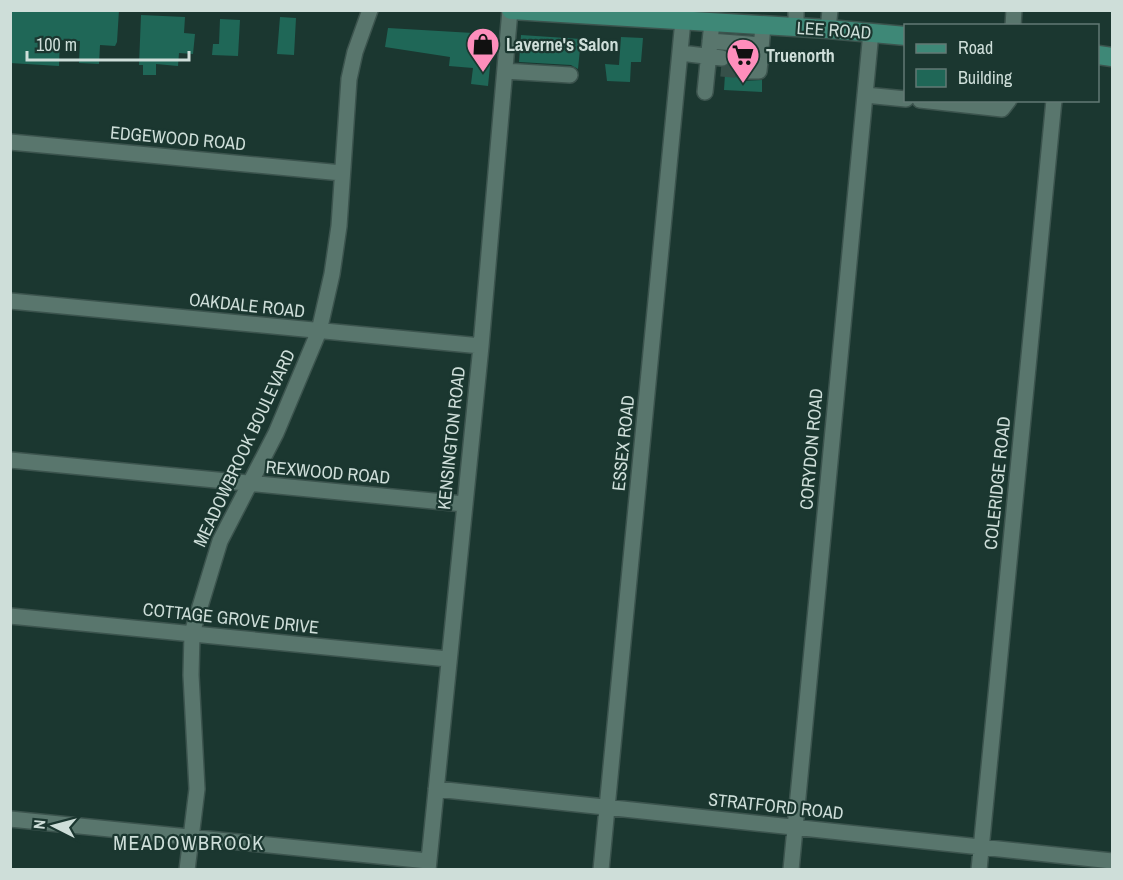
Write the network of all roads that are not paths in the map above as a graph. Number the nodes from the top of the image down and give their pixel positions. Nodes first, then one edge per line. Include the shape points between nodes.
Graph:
1 (370, 10) edge
2 (510, 10) edge
3 (684, 16) edge
4 (796, 19) edge
5 (829, 20) edge
6 (712, 22) junction
7 (763, 25) junction
8 (872, 33) junction
9 (904, 36) edge
10 (761, 45) junction
11 (680, 53) junction
12 (714, 58) junction
13 (744, 65) dead end
14 (505, 71) junction
15 (570, 75) dead end
16 (705, 92) dead end
17 (865, 95) junction
18 (904, 99) edge
19 (938, 102) edge
20 (1007, 102) edge
21 (1054, 102) edge
22 (10, 142) edge
23 (342, 173) junction
24 (10, 301) edge
25 (319, 331) junction
26 (481, 346) junction
27 (10, 460) edge
28 (248, 484) junction
29 (464, 504) junction
30 (10, 616) edge
31 (192, 633) junction
32 (448, 659) junction
33 (436, 789) junction
34 (607, 807) junction
35 (10, 819) edge
36 (795, 827) junction
37 (193, 838) junction
38 (981, 849) junction
39 (1113, 861) edge
40 (428, 865) edge
41 (187, 870) edge
42 (601, 870) edge
43 (791, 870) edge
44 (979, 870) edge

1 - 23 street, MEADOWBROOK BOULEVARD via 349,79
2 - 3 main road, LEE ROAD
2 - 14 street, KENSINGTON ROAD
3 - 6 main road, LEE ROAD
3 - 11 street, ESSEX ROAD
4 - 5 main road, LEE ROAD
4 - 7 main road, LEE ROAD
5 - 8 main road, LEE ROAD
6 - 7 main road, LEE ROAD
6 - 12 street
7 - 10 street
8 - 9 main road, LEE ROAD
8 - 17 street, CORYDON ROAD
10 - 12 street
10 - 13 street via 760,61
11 - 12 street
11 - 34 street, ESSEX ROAD
12 - 16 street
14 - 15 street
14 - 26 street, KENSINGTON ROAD
17 - 18 street
17 - 36 street, CORYDON ROAD
19 - 20 street via 1002,109
21 - 38 street, COLERIDGE ROAD
22 - 23 street, EDGEWOOD ROAD
23 - 25 street, MEADOWBROOK BOULEVARD via 332,274
24 - 25 street, OAKDALE ROAD
25 - 26 street, OAKDALE ROAD
25 - 28 street, MEADOWBROOK BOULEVARD via 276,433
26 - 29 street, KENSINGTON ROAD
27 - 28 street, REXWOOD ROAD
28 - 29 street, REXWOOD ROAD
28 - 31 street, MEADOWBROOK BOULEVARD via 220,541
29 - 32 street, KENSINGTON ROAD
30 - 31 street, COTTAGE GROVE DRIVE
31 - 32 street, COTTAGE GROVE DRIVE
31 - 37 street, MEADOWBROOK BOULEVARD via 197,789
32 - 33 street, KENSINGTON ROAD
33 - 34 street, STRATFORD ROAD
33 - 40 street, KENSINGTON ROAD
34 - 36 street, STRATFORD ROAD
34 - 42 street, ESSEX ROAD
35 - 37 street
36 - 38 street, STRATFORD ROAD
36 - 43 street, CORYDON ROAD
37 - 40 street
37 - 41 street, MEADOWBROOK BOULEVARD
38 - 39 street, STRATFORD ROAD
38 - 44 street, COLERIDGE ROAD

